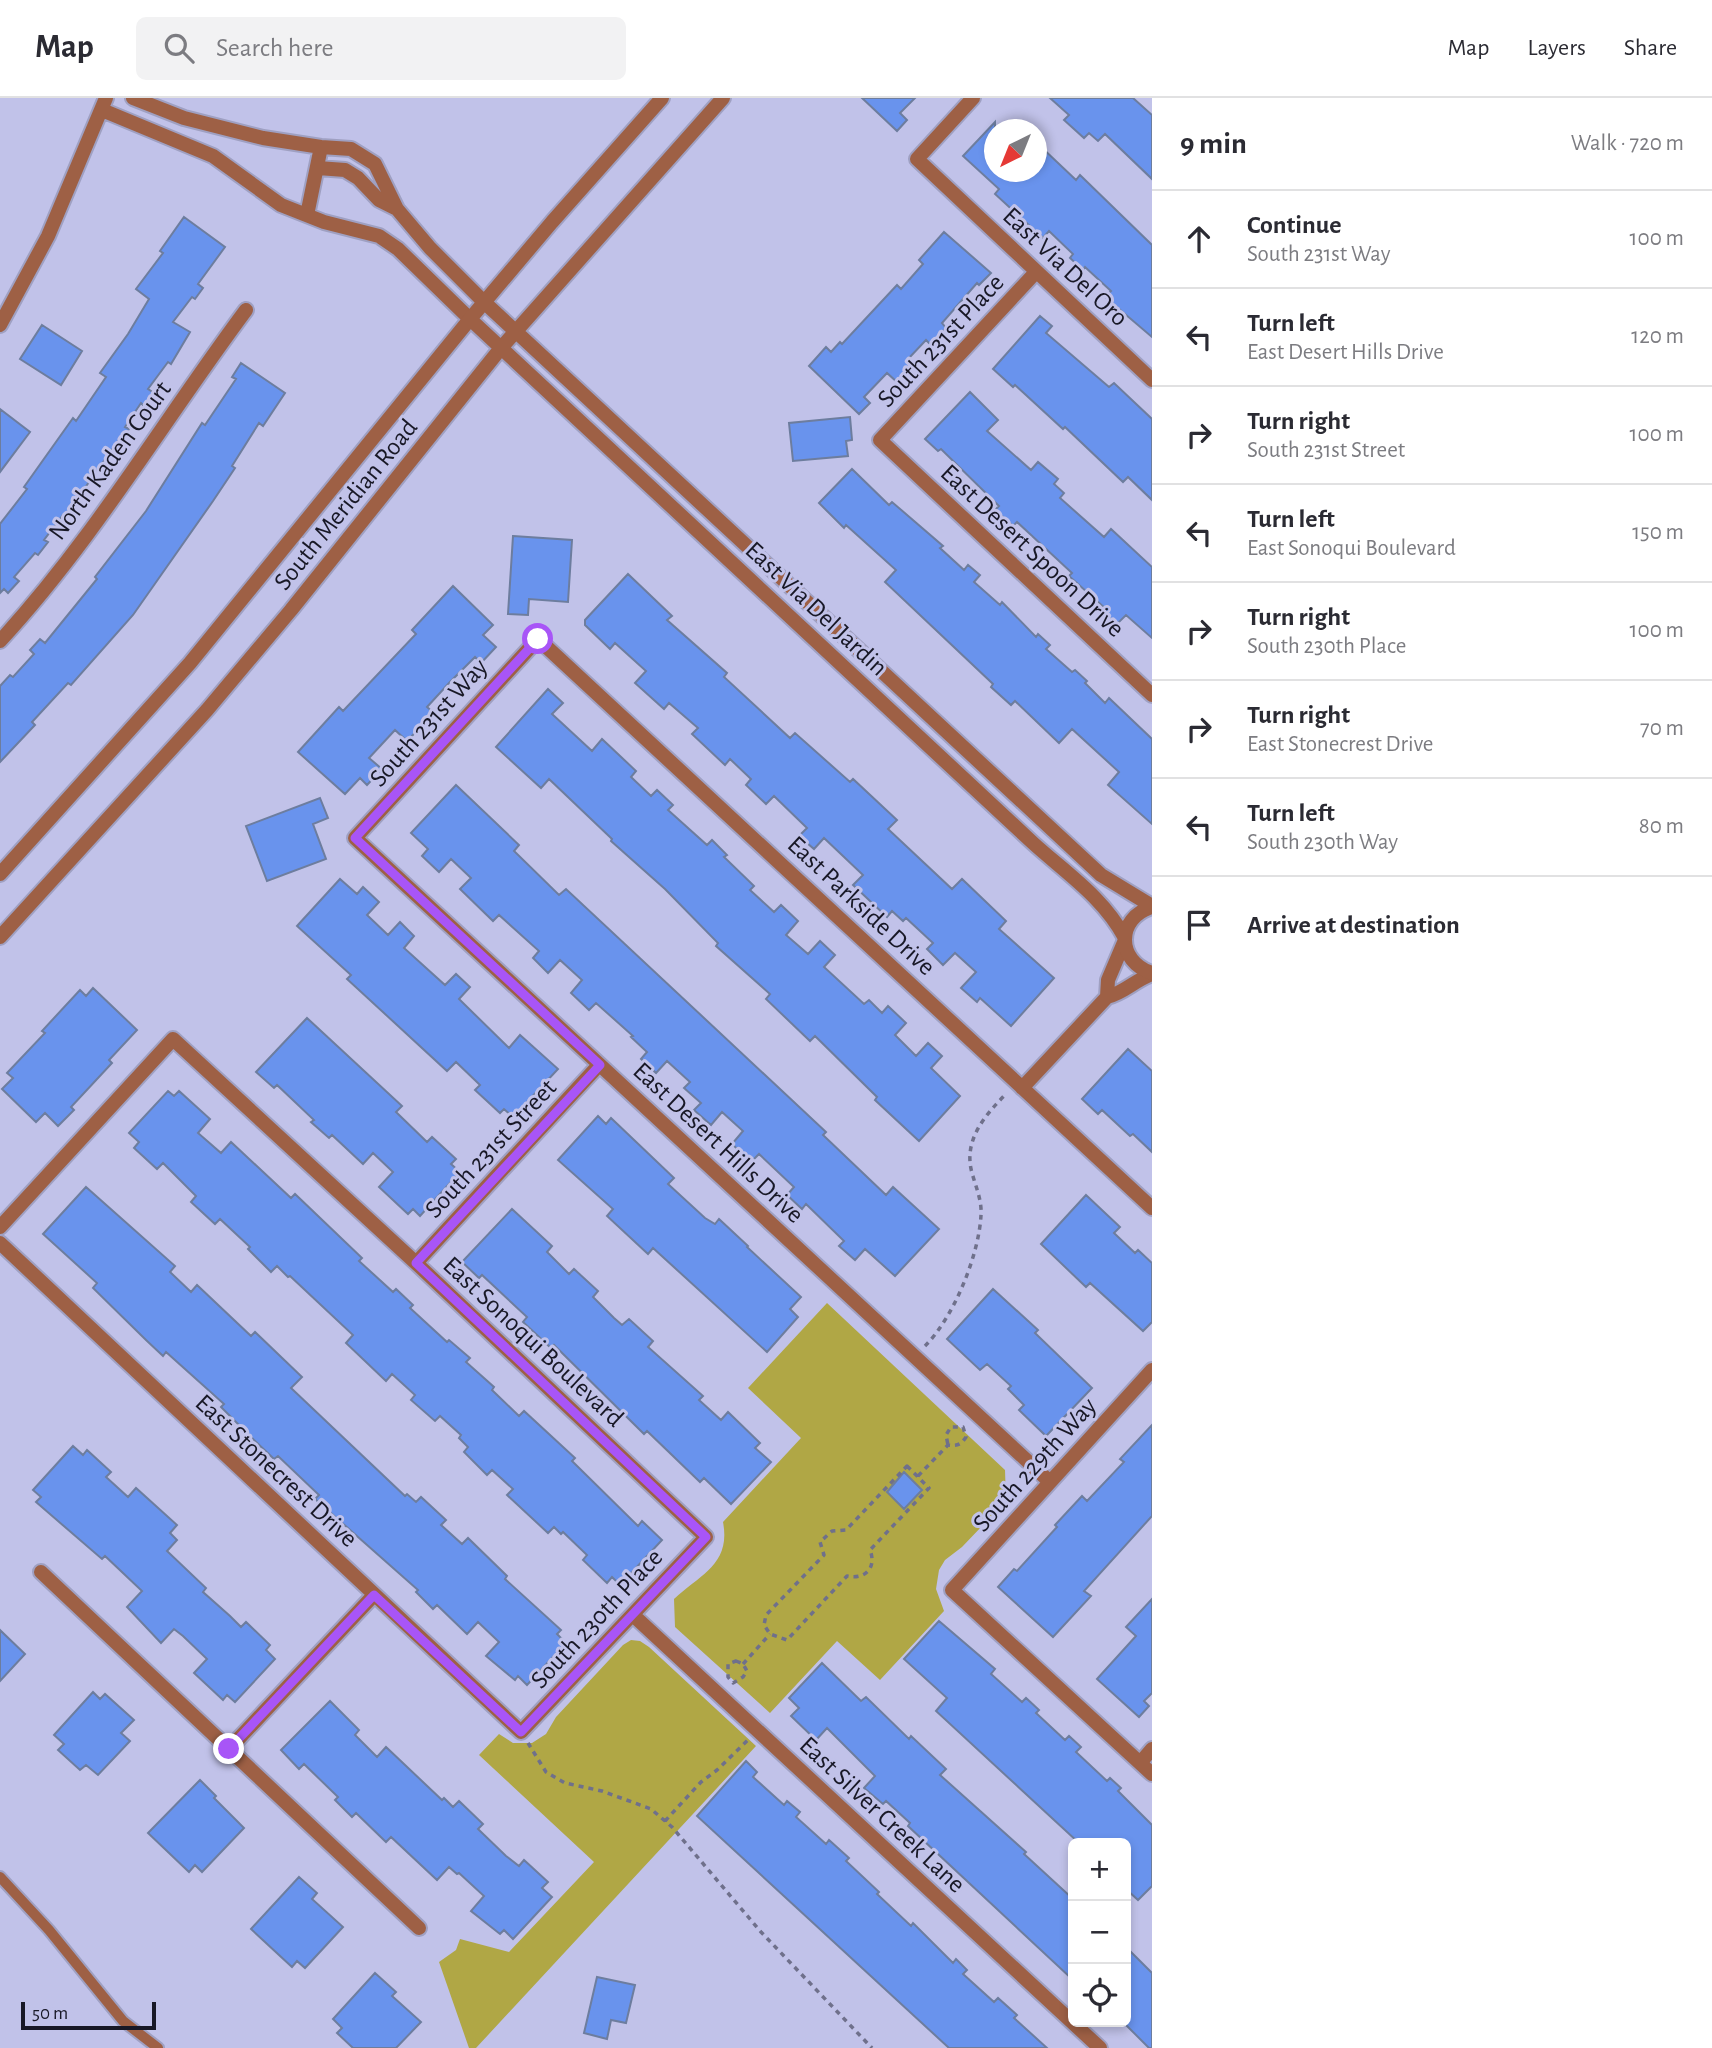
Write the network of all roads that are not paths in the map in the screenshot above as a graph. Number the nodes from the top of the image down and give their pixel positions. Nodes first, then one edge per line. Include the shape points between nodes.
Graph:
1 (133, 98) edge
2 (662, 98) edge
3 (723, 98) edge
4 (973, 98) edge
5 (104, 104) edge
6 (321, 148) junction
7 (318, 168) junction
8 (397, 209) junction
9 (307, 215) junction
10 (1036, 272) junction
11 (484, 302) junction
12 (246, 310) dead end
13 (470, 318) junction
14 (0, 325) edge
15 (516, 331) junction
16 (501, 348) junction
17 (1152, 380) edge
18 (880, 440) joint
19 (2, 635) edge
20 (538, 639) joint
21 (1152, 695) edge
22 (355, 838) joint
23 (0, 874) edge
24 (1152, 906) edge
25 (0, 937) edge
26 (1125, 939) junction
27 (1152, 973) edge
28 (1107, 997) junction
29 (600, 1065) junction
30 (1020, 1085) junction
31 (1152, 1208) edge
32 (0, 1227) edge
33 (0, 1244) edge
34 (416, 1263) junction
35 (1152, 1370) edge
36 (1050, 1482) junction
37 (706, 1537) joint
38 (41, 1572) dead end
39 (374, 1595) junction
40 (633, 1615) junction
41 (521, 1732) joint
42 (229, 1749) junction
43 (1152, 1749) edge
44 (1140, 1763) junction
45 (1152, 1774) edge
46 (0, 1877) edge
47 (419, 1928) dead end
48 (158, 2048) edge
49 (1100, 2048) edge

1 - 6 street via 184,118
2 - 11 street, South Meridian Road
3 - 15 street, South Meridian Road
4 - 10 street, East Via Del Oro via 917,159
5 - 9 street, East Via Del Jardin via 213,156 281,205
5 - 14 street via 48,236
6 - 7 street
6 - 8 street via 351,149 375,164
7 - 8 street via 345,170 379,200
7 - 9 street
8 - 11 street, East Via Del Jardin
9 - 13 street, East Via Del Jardin via 379,236
10 - 17 street, East Via Del Oro
10 - 18 street, South 231st Place
11 - 13 street, South Meridian Road
11 - 15 street, East Via Del Jardin
12 - 19 street, North Kaden Court via 73,553
13 - 16 street, East Via Del Jardin
13 - 23 street, South Meridian Road via 190,663
15 - 16 street, South Meridian Road
15 - 24 street, East Via Del Jardin via 1101,875
16 - 25 street, South Meridian Road via 249,661
16 - 26 street, East Via Del Jardin via 1079,881 1100,901
18 - 21 street, East Desert Spoon Drive
20 - 22 street, South 231st Way
20 - 30 street, East Parkside Drive
22 - 29 street, East Desert Hills Drive
24 - 26 street via 1131,921
26 - 27 street, East Via Del Jardin via 1130,958
26 - 28 street via 1108,980
27 - 28 street via 1121,994
28 - 30 street
29 - 34 street, South 231st Street
29 - 36 street, East Desert Hills Drive
30 - 31 street, East Parkside Drive
32 - 34 street, East Sonoqui Boulevard via 173,1039
33 - 39 street, East Stonecrest Drive
34 - 37 street, East Sonoqui Boulevard
35 - 36 street, South 229th Way
36 - 44 street, South 229th Way via 952,1590
37 - 40 street, South 230th Place
38 - 42 street
39 - 41 street, East Stonecrest Drive
39 - 42 street
40 - 41 street, South 230th Place
40 - 49 street, East Silver Creek Lane
42 - 47 street
43 - 44 street
44 - 45 street
46 - 48 lane via 123,2021

